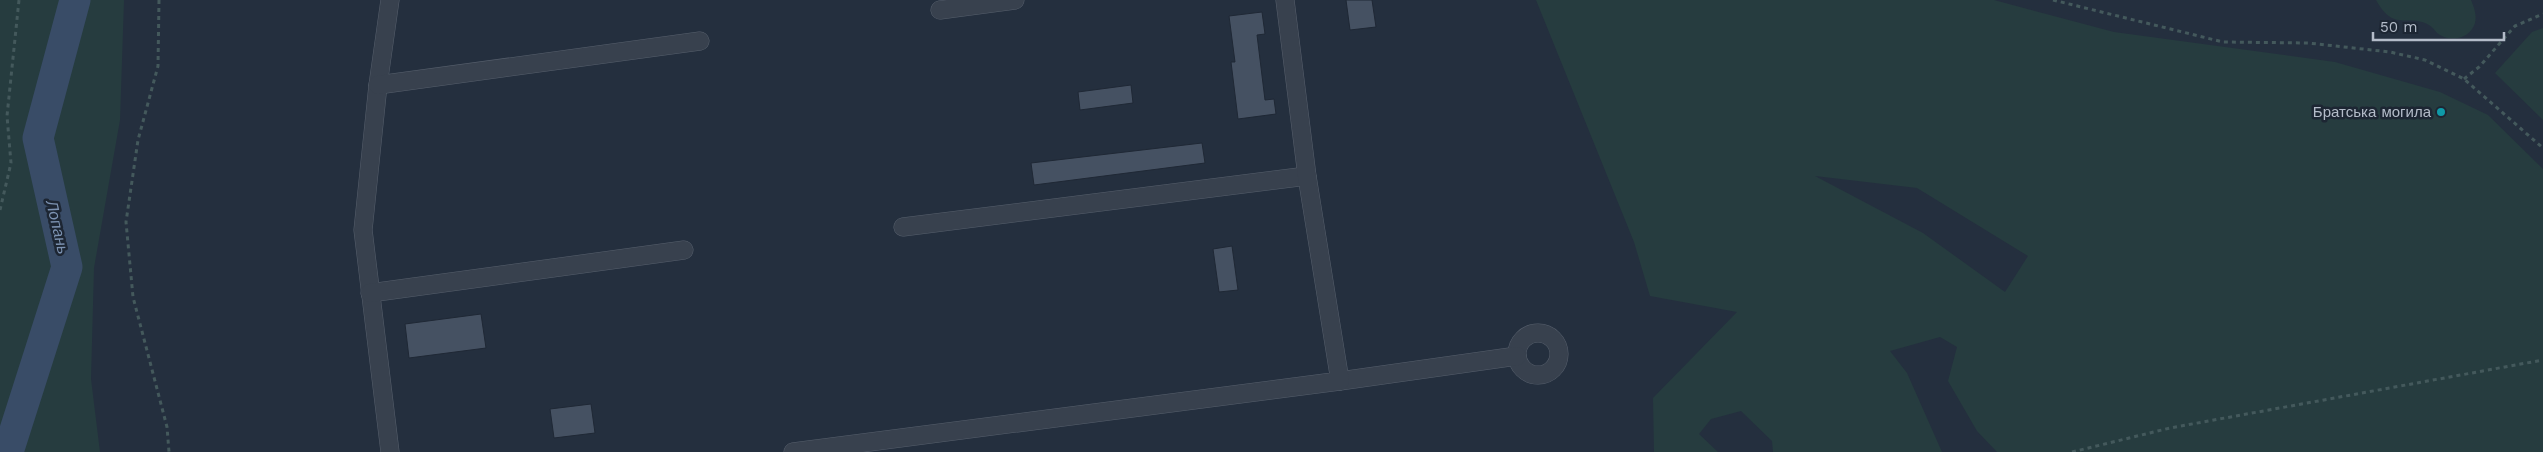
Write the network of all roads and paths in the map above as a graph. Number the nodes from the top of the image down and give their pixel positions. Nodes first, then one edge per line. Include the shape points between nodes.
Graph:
1 (19, 0) edge
2 (159, 0) edge
3 (390, 0) edge
4 (1015, 0) edge
5 (1285, 0) edge
6 (2053, 0) edge
7 (940, 10) dead end
8 (2543, 14) edge
9 (700, 40) dead end
10 (2464, 79) junction
11 (378, 85) junction
12 (2543, 148) edge
13 (1307, 176) junction
14 (0, 210) edge
15 (903, 227) dead end
16 (684, 250) dead end
17 (370, 293) junction
18 (1517, 356) dead end
19 (2543, 360) edge
20 (1340, 381) junction
21 (169, 452) edge
22 (390, 452) edge
23 (793, 452) edge
24 (2072, 452) edge

1 - 14 path via 7,116 11,163
2 - 21 path via 158,66 138,140 126,222 133,297 167,427
3 - 11 street
4 - 7 street
5 - 13 street
6 - 10 path via 2223,42 2308,43 2390,52 2425,60
8 - 10 path via 2515,26
9 - 11 street
10 - 12 path
11 - 17 street via 363,230
13 - 15 street
13 - 20 street
16 - 17 street
17 - 22 street
18 - 20 street
19 - 24 path via 2170,428
20 - 23 street

